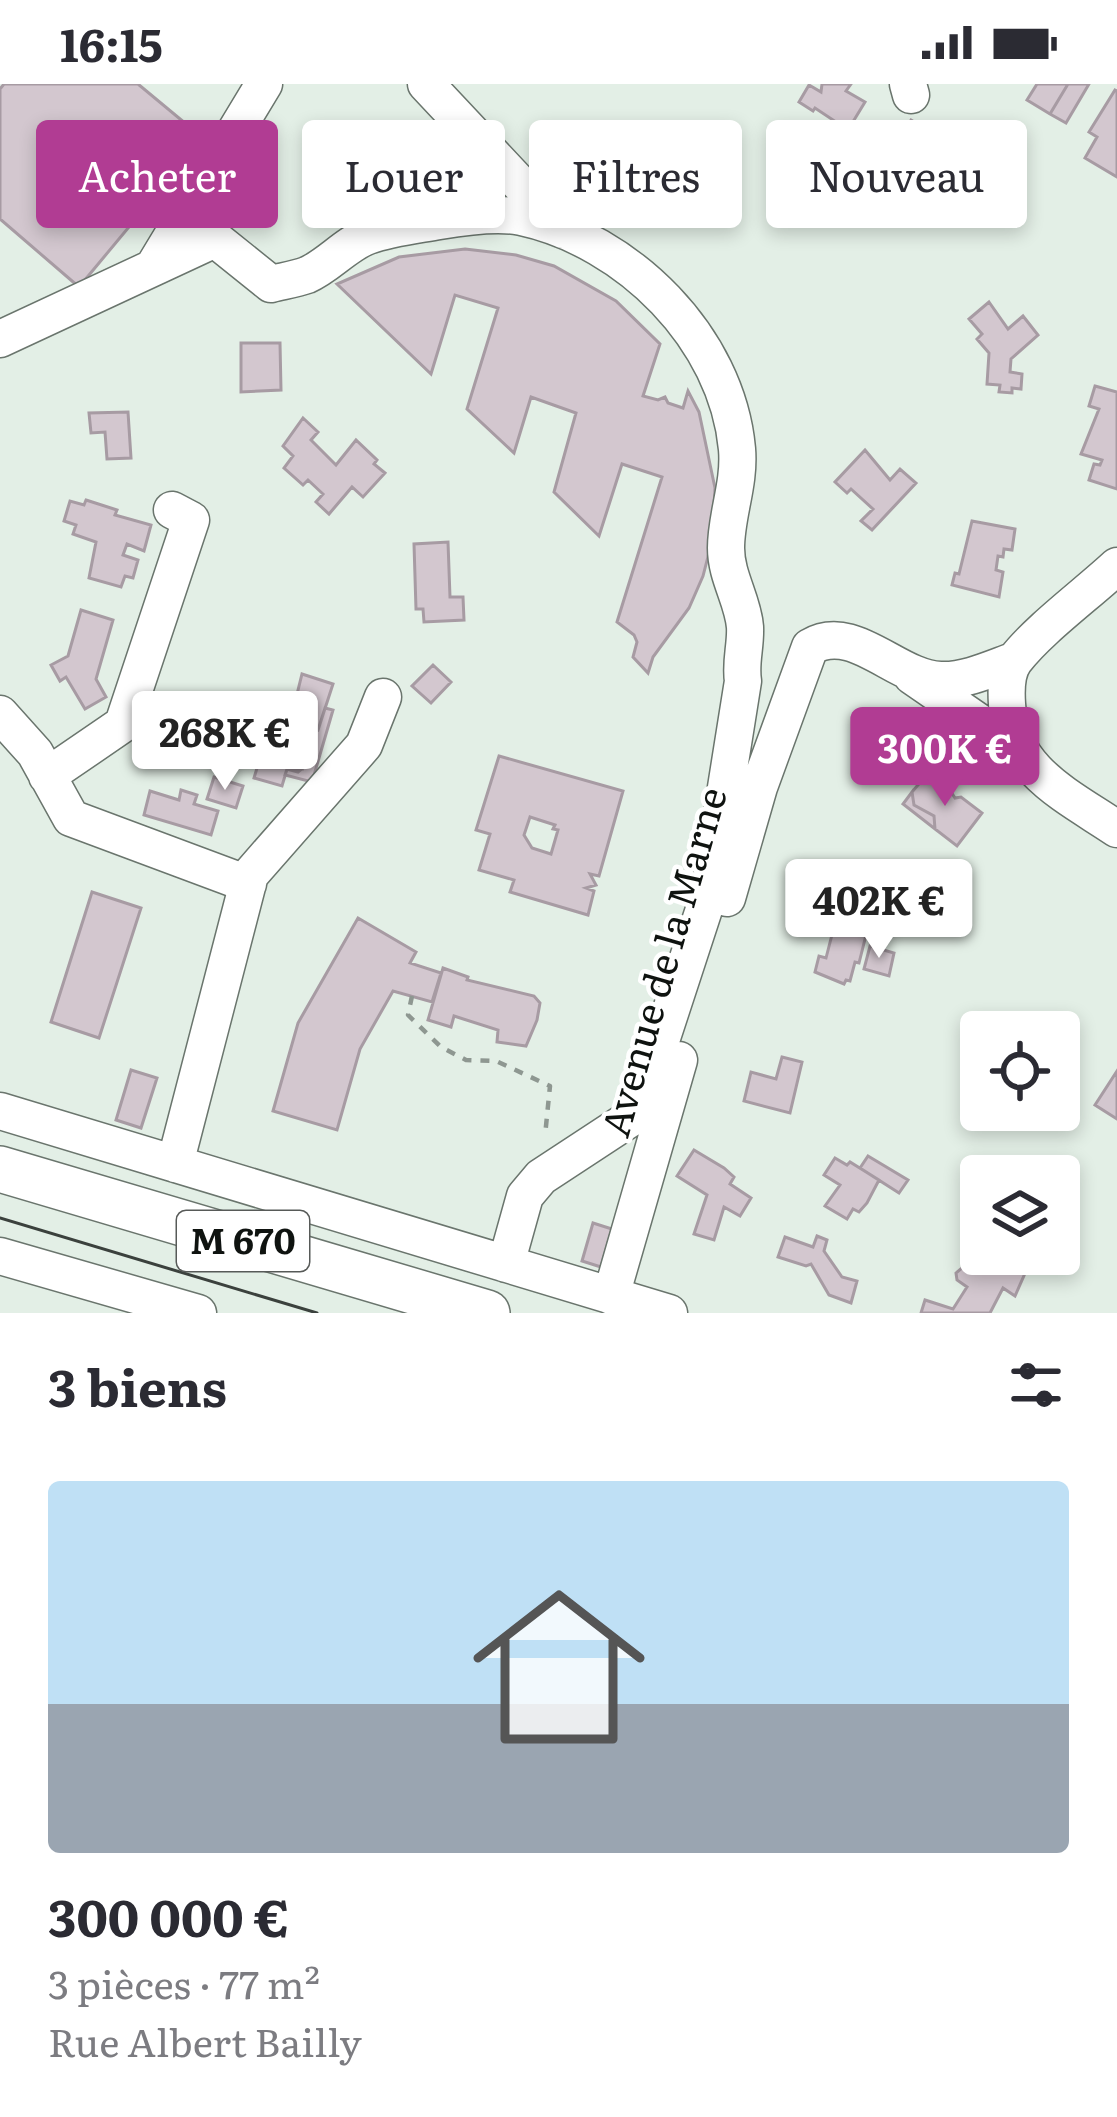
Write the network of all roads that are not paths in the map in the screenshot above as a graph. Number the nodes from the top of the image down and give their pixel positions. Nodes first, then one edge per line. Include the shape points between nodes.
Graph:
1 (264, 84) edge
2 (426, 84) edge
3 (563, 230) junction
4 (154, 266) junction
5 (0, 340) edge
6 (172, 510) dead end
7 (1117, 566) edge
8 (1013, 661) junction
9 (904, 671) junction
10 (383, 697) dead end
11 (0, 714) edge
12 (1018, 749) junction
13 (47, 776) junction
14 (1117, 829) edge
15 (248, 884) junction
16 (0, 1112) edge
17 (175, 1164) junction
18 (0, 1168) edge
19 (0, 1192) edge
20 (0, 1256) edge
21 (506, 1264) junction
22 (610, 1296) junction
23 (198, 1313) edge
24 (404, 1313) edge
25 (487, 1313) edge
26 (669, 1313) edge

1 - 4 street
2 - 3 street
3 - 4 street via 516,216 442,220 365,236 308,274 271,284 215,239
3 - 21 street via 620,260 656,291 722,389 737,448 726,545 745,625 743,682 709,894 637,1114 541,1177 525,1196
4 - 5 street
6 - 13 street via 191,520 123,724
7 - 8 street
8 - 9 street via 952,680
8 - 12 street via 1006,703
9 - 12 street
9 - 22 street, Avenue de la Marne via 837,639 804,653
10 - 15 street via 364,746
11 - 13 street
12 - 14 street via 1045,781
13 - 15 street via 70,818
15 - 17 street
16 - 17 street
17 - 21 street
18 - 25 main road, M 670
19 - 24 main road, M 670
20 - 23 street
21 - 22 street
22 - 26 street

